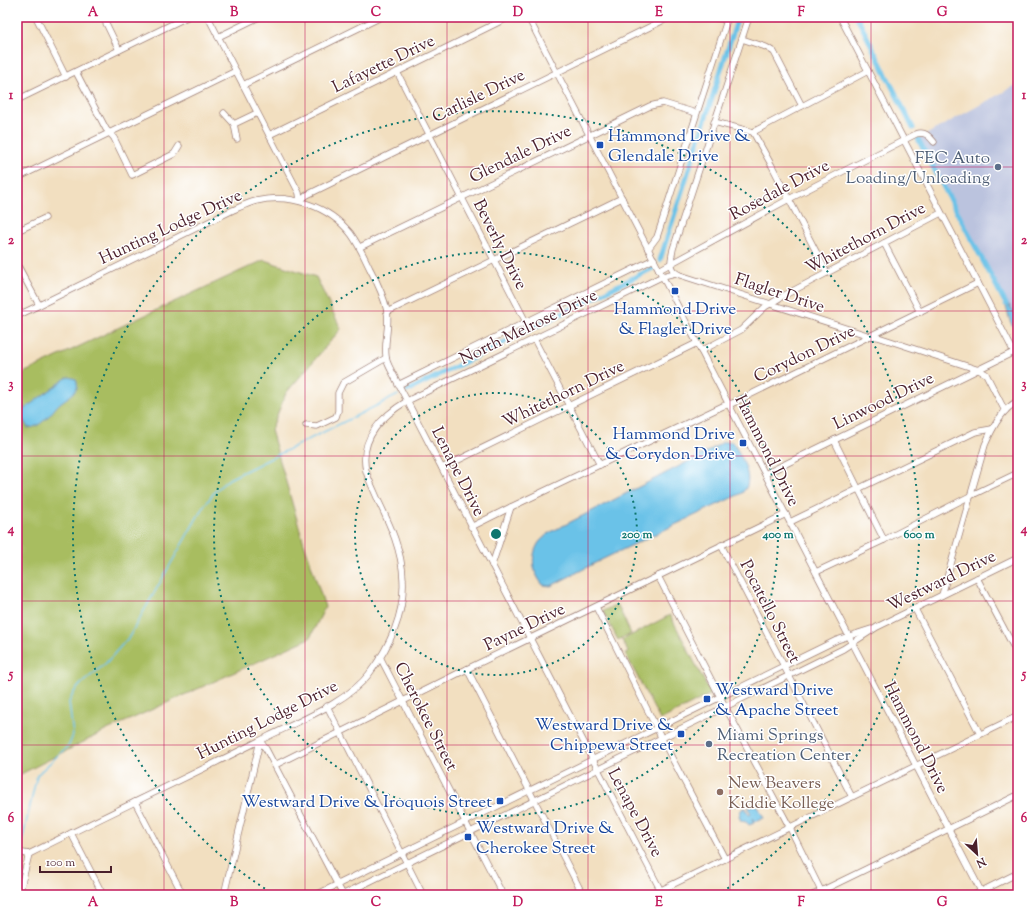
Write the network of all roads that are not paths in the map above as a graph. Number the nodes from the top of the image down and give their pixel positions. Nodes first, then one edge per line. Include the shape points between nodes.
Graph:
1 (36, 17) edge
2 (103, 17) edge
3 (187, 17) edge
4 (208, 17) edge
5 (259, 17) edge
6 (381, 17) edge
7 (509, 17) edge
8 (528, 17) edge
9 (670, 17) edge
10 (713, 17) edge
11 (749, 17) edge
12 (840, 17) edge
13 (727, 19) edge
14 (218, 37) junction
15 (742, 39) junction
16 (119, 50) junction
17 (236, 71) junction
18 (76, 72) junction
19 (397, 72) junction
20 (557, 72) junction
21 (868, 72) junction
22 (66, 77) junction
23 (243, 84) junction
24 (17, 100) edge
25 (802, 106) junction
26 (224, 113) dead end
27 (257, 113) junction
28 (696, 113) junction
29 (714, 122) junction
30 (234, 124) junction
31 (753, 132) junction
32 (110, 133) junction
33 (269, 135) junction
34 (428, 135) junction
35 (589, 136) junction
36 (237, 139) dead end
37 (903, 140) junction
38 (934, 142) dead end
39 (179, 146) dead end
40 (17, 178) edge
41 (461, 198) junction
42 (622, 198) junction
43 (790, 199) junction
44 (300, 201) junction
45 (941, 213) junction
46 (45, 218) dead end
47 (17, 232) edge
48 (884, 243) junction
49 (360, 247) junction
50 (648, 249) junction
51 (673, 250) junction
52 (682, 257) junction
53 (493, 260) junction
54 (654, 260) junction
55 (17, 264) edge
56 (671, 264) junction
57 (659, 270) junction
58 (675, 273) junction
59 (827, 273) junction
60 (662, 276) junction
61 (978, 283) junction
62 (772, 304) junction
63 (39, 305) junction
64 (388, 312) junction
65 (920, 312) junction
66 (17, 316) edge
67 (526, 322) junction
68 (870, 336) junction
69 (534, 339) junction
70 (697, 343) junction
71 (701, 351) junction
72 (1014, 352) junction
73 (386, 358) junction
74 (1018, 360) edge
75 (979, 370) junction
76 (398, 385) junction
77 (407, 401) junction
78 (1018, 401) edge
79 (729, 404) junction
80 (569, 405) junction
81 (1005, 411) junction
82 (306, 425) dead end
83 (992, 429) junction
84 (834, 440) junction
85 (600, 465) junction
86 (442, 468) junction
87 (1018, 473) edge
88 (765, 474) junction
89 (858, 489) junction
90 (970, 496) junction
91 (511, 507) junction
92 (786, 514) junction
93 (790, 522) junction
94 (471, 527) junction
95 (884, 540) junction
96 (721, 545) junction
97 (1018, 558) edge
98 (492, 565) junction
99 (816, 572) junction
100 (658, 576) junction
101 (977, 578) junction
102 (942, 595) junction
103 (596, 607) junction
104 (915, 609) junction
105 (877, 627) junction
106 (849, 636) junction
107 (530, 638) junction
108 (853, 644) junction
109 (1018, 655) edge
110 (380, 657) junction
111 (784, 666) junction
112 (467, 669) junction
113 (789, 676) junction
114 (720, 698) junction
115 (403, 701) junction
116 (327, 706) junction
117 (725, 707) junction
118 (1018, 716) edge
119 (657, 729) junction
120 (340, 731) junction
121 (980, 734) junction
122 (662, 738) junction
123 (260, 741) junction
124 (593, 760) junction
125 (275, 765) junction
126 (916, 767) junction
127 (598, 770) junction
128 (530, 791) junction
129 (1018, 795) edge
130 (852, 797) junction
131 (534, 801) junction
132 (135, 802) junction
133 (466, 822) junction
134 (790, 828) junction
135 (949, 828) junction
136 (471, 832) junction
137 (71, 833) junction
138 (17, 852) edge
139 (402, 853) junction
140 (27, 854) junction
141 (725, 859) junction
142 (407, 863) junction
143 (1018, 873) edge
144 (338, 884) junction
145 (21, 893) edge
146 (662, 893) edge
147 (822, 893) edge
148 (982, 893) edge
149 (103, 895) edge
150 (183, 895) edge
151 (224, 895) edge
152 (316, 895) edge
153 (343, 895) edge
154 (423, 895) edge
155 (503, 895) edge
156 (583, 895) edge
157 (651, 895) edge
158 (813, 895) edge
159 (974, 895) edge

1 - 22 street
2 - 16 street
3 - 16 street
4 - 14 street
5 - 14 street
6 - 23 street
7 - 19 street, Lafayette Drive
8 - 20 street, Hammond Drive
9 - 20 street, Carlisle Drive
10 - 13 street
11 - 15 street
12 - 21 street
13 - 28 street
14 - 17 street
15 - 25 street via 774,52
15 - 29 street
16 - 18 street
17 - 23 street
17 - 32 street
18 - 22 street
18 - 32 street
19 - 33 street, Lafayette Drive
19 - 34 street, Beverly Drive
20 - 34 street, Carlisle Drive
20 - 35 street, Hammond Drive
21 - 25 street
21 - 37 street
22 - 24 street
23 - 27 street
25 - 31 street
26 - 30 street
27 - 30 street
27 - 33 street
28 - 35 street, Glendale Drive via 663,103 657,104
28 - 50 street via 657,237
29 - 31 street
29 - 51 street
30 - 36 street
31 - 43 street
32 - 39 street via 132,175 174,154
32 - 40 street
33 - 44 street via 299,193
34 - 41 street, Beverly Drive
34 - 44 street, Carlisle Drive via 307,195
35 - 41 street, Glendale Drive
35 - 42 street, Hammond Drive
37 - 38 street, Rosedale Drive via 923,133
37 - 43 street, Rosedale Drive
37 - 45 street
41 - 49 street, Glendale Drive
41 - 53 street, Beverly Drive
42 - 50 street, Hammond Drive
42 - 53 street
43 - 52 street, Rosedale Drive
43 - 59 street
44 - 49 street, Hunting Lodge Drive via 320,209 336,220
44 - 63 street, Hunting Lodge Drive via 269,199 244,205
45 - 48 street, Whitethorn Drive
45 - 61 street
46 - 47 street
48 - 59 street, Whitethorn Drive
48 - 65 street
49 - 64 street, Hunting Lodge Drive
50 - 54 street, Hammond Drive
51 - 52 street via 677,256
51 - 56 street
52 - 56 street, Rosedale Drive
53 - 64 street
53 - 67 street, Beverly Drive
54 - 57 street, Hammond Drive
54 - 67 street
55 - 63 street
56 - 57 street, Rosedale Drive
56 - 58 street via 671,269
57 - 60 street, Hammond Drive
58 - 60 street, North Melrose Drive
58 - 62 street, Flagler Drive
59 - 62 street, Whitethorn Drive
60 - 69 street, North Melrose Drive
60 - 70 street, Hammond Drive
61 - 65 street, Corydon Drive
61 - 72 street
62 - 68 street, Flagler Drive
62 - 71 street, Whitethorn Drive via 765,307 741,330
63 - 66 street, Hunting Lodge Drive
64 - 73 street, Hunting Lodge Drive
65 - 68 street, Corydon Drive
67 - 76 street
68 - 75 street, Flagler Drive
68 - 79 street, Corydon Drive
69 - 77 street, North Melrose Drive
69 - 80 street
70 - 71 street, Hammond Drive
70 - 80 street, Whitethorn Drive
71 - 79 street, Hammond Drive
72 - 74 street
72 - 75 street, Linwood Drive
73 - 76 street, Hunting Lodge Drive
73 - 82 street via 343,383 338,393 336,417 317,426
75 - 81 street via 986,374
75 - 84 street, Linwood Drive
76 - 77 street, Hunting Lodge Drive
77 - 86 street, Lenape Drive
77 - 110 street, Hunting Lodge Drive via 378,424 371,435 365,459 370,482 396,539 403,578 403,600 399,617
78 - 81 street
79 - 85 street, Corydon Drive
79 - 88 street, Hammond Drive
80 - 85 street
80 - 86 street, Whitethorn Drive
81 - 83 street
83 - 89 street via 975,432
83 - 90 street
84 - 88 street, Linwood Drive
84 - 89 street
85 - 91 street, Corydon Drive
86 - 94 street, Lenape Drive
87 - 90 street
88 - 92 street, Hammond Drive
89 - 93 street
89 - 95 street
90 - 95 street
90 - 102 street
91 - 94 street, Corydon Drive
91 - 98 street
92 - 93 street, Hammond Drive
92 - 96 street, Payne Drive
93 - 99 street, Hammond Drive
94 - 98 street, Lenape Drive
95 - 99 street
96 - 100 street, Payne Drive
96 - 111 street, Pocatello Street
97 - 101 street, Westward Drive
98 - 107 street, Lenape Drive
99 - 106 street, Hammond Drive
100 - 103 street, Payne Drive
100 - 114 street
101 - 102 street, Westward Drive
101 - 109 street
102 - 104 street, Westward Drive
103 - 107 street, Payne Drive
103 - 119 street
104 - 105 street, Westward Drive
104 - 121 street
105 - 106 street, Westward Drive
105 - 108 street, Westward Drive
106 - 108 street, Hammond Drive
106 - 111 street, Westward Drive
107 - 112 street, Payne Drive
107 - 124 street, Lenape Drive
108 - 113 street, Westward Drive
108 - 126 street, Hammond Drive
110 - 115 street, Cherokee Street
110 - 116 street, Hunting Lodge Drive via 368,676 354,690
111 - 113 street, Pocatello Street
111 - 114 street, Westward Drive
112 - 115 street, Payne Drive
112 - 128 street
113 - 117 street, Westward Drive
113 - 130 street, Pocatello Street
114 - 117 street
114 - 119 street, Westward Drive
115 - 120 street, Payne Drive
115 - 133 street, Cherokee Street
116 - 120 street
116 - 123 street, Hunting Lodge Drive
117 - 122 street, Westward Drive
117 - 134 street
118 - 121 street
119 - 122 street
119 - 124 street, Westward Drive
120 - 125 street, Payne Drive
120 - 139 street
121 - 126 street
122 - 127 street, Westward Drive
122 - 141 street
123 - 125 street
123 - 132 street, Hunting Lodge Drive
123 - 151 street
124 - 127 street, Lenape Drive
124 - 128 street, Westward Drive
125 - 144 street
126 - 130 street
126 - 135 street, Hammond Drive
127 - 131 street, Westward Drive
127 - 146 street, Lenape Drive
128 - 131 street
128 - 133 street, Westward Drive
129 - 135 street
130 - 134 street
131 - 136 street, Westward Drive
131 - 156 street
132 - 137 street, Hunting Lodge Drive
132 - 150 street
133 - 136 street, Cherokee Street
133 - 139 street, Westward Drive
134 - 141 street
134 - 147 street
135 - 147 street
135 - 148 street, Hammond Drive
136 - 142 street, Westward Drive
136 - 155 street, Cherokee Street
137 - 140 street, Hunting Lodge Drive
137 - 149 street
138 - 140 street
139 - 142 street
139 - 144 street, Westward Drive
140 - 145 street
141 - 146 street
142 - 153 street, Westward Drive
142 - 154 street
143 - 148 street
144 - 152 street, Westward Drive
144 - 153 street
146 - 157 street
147 - 158 street
148 - 159 street

